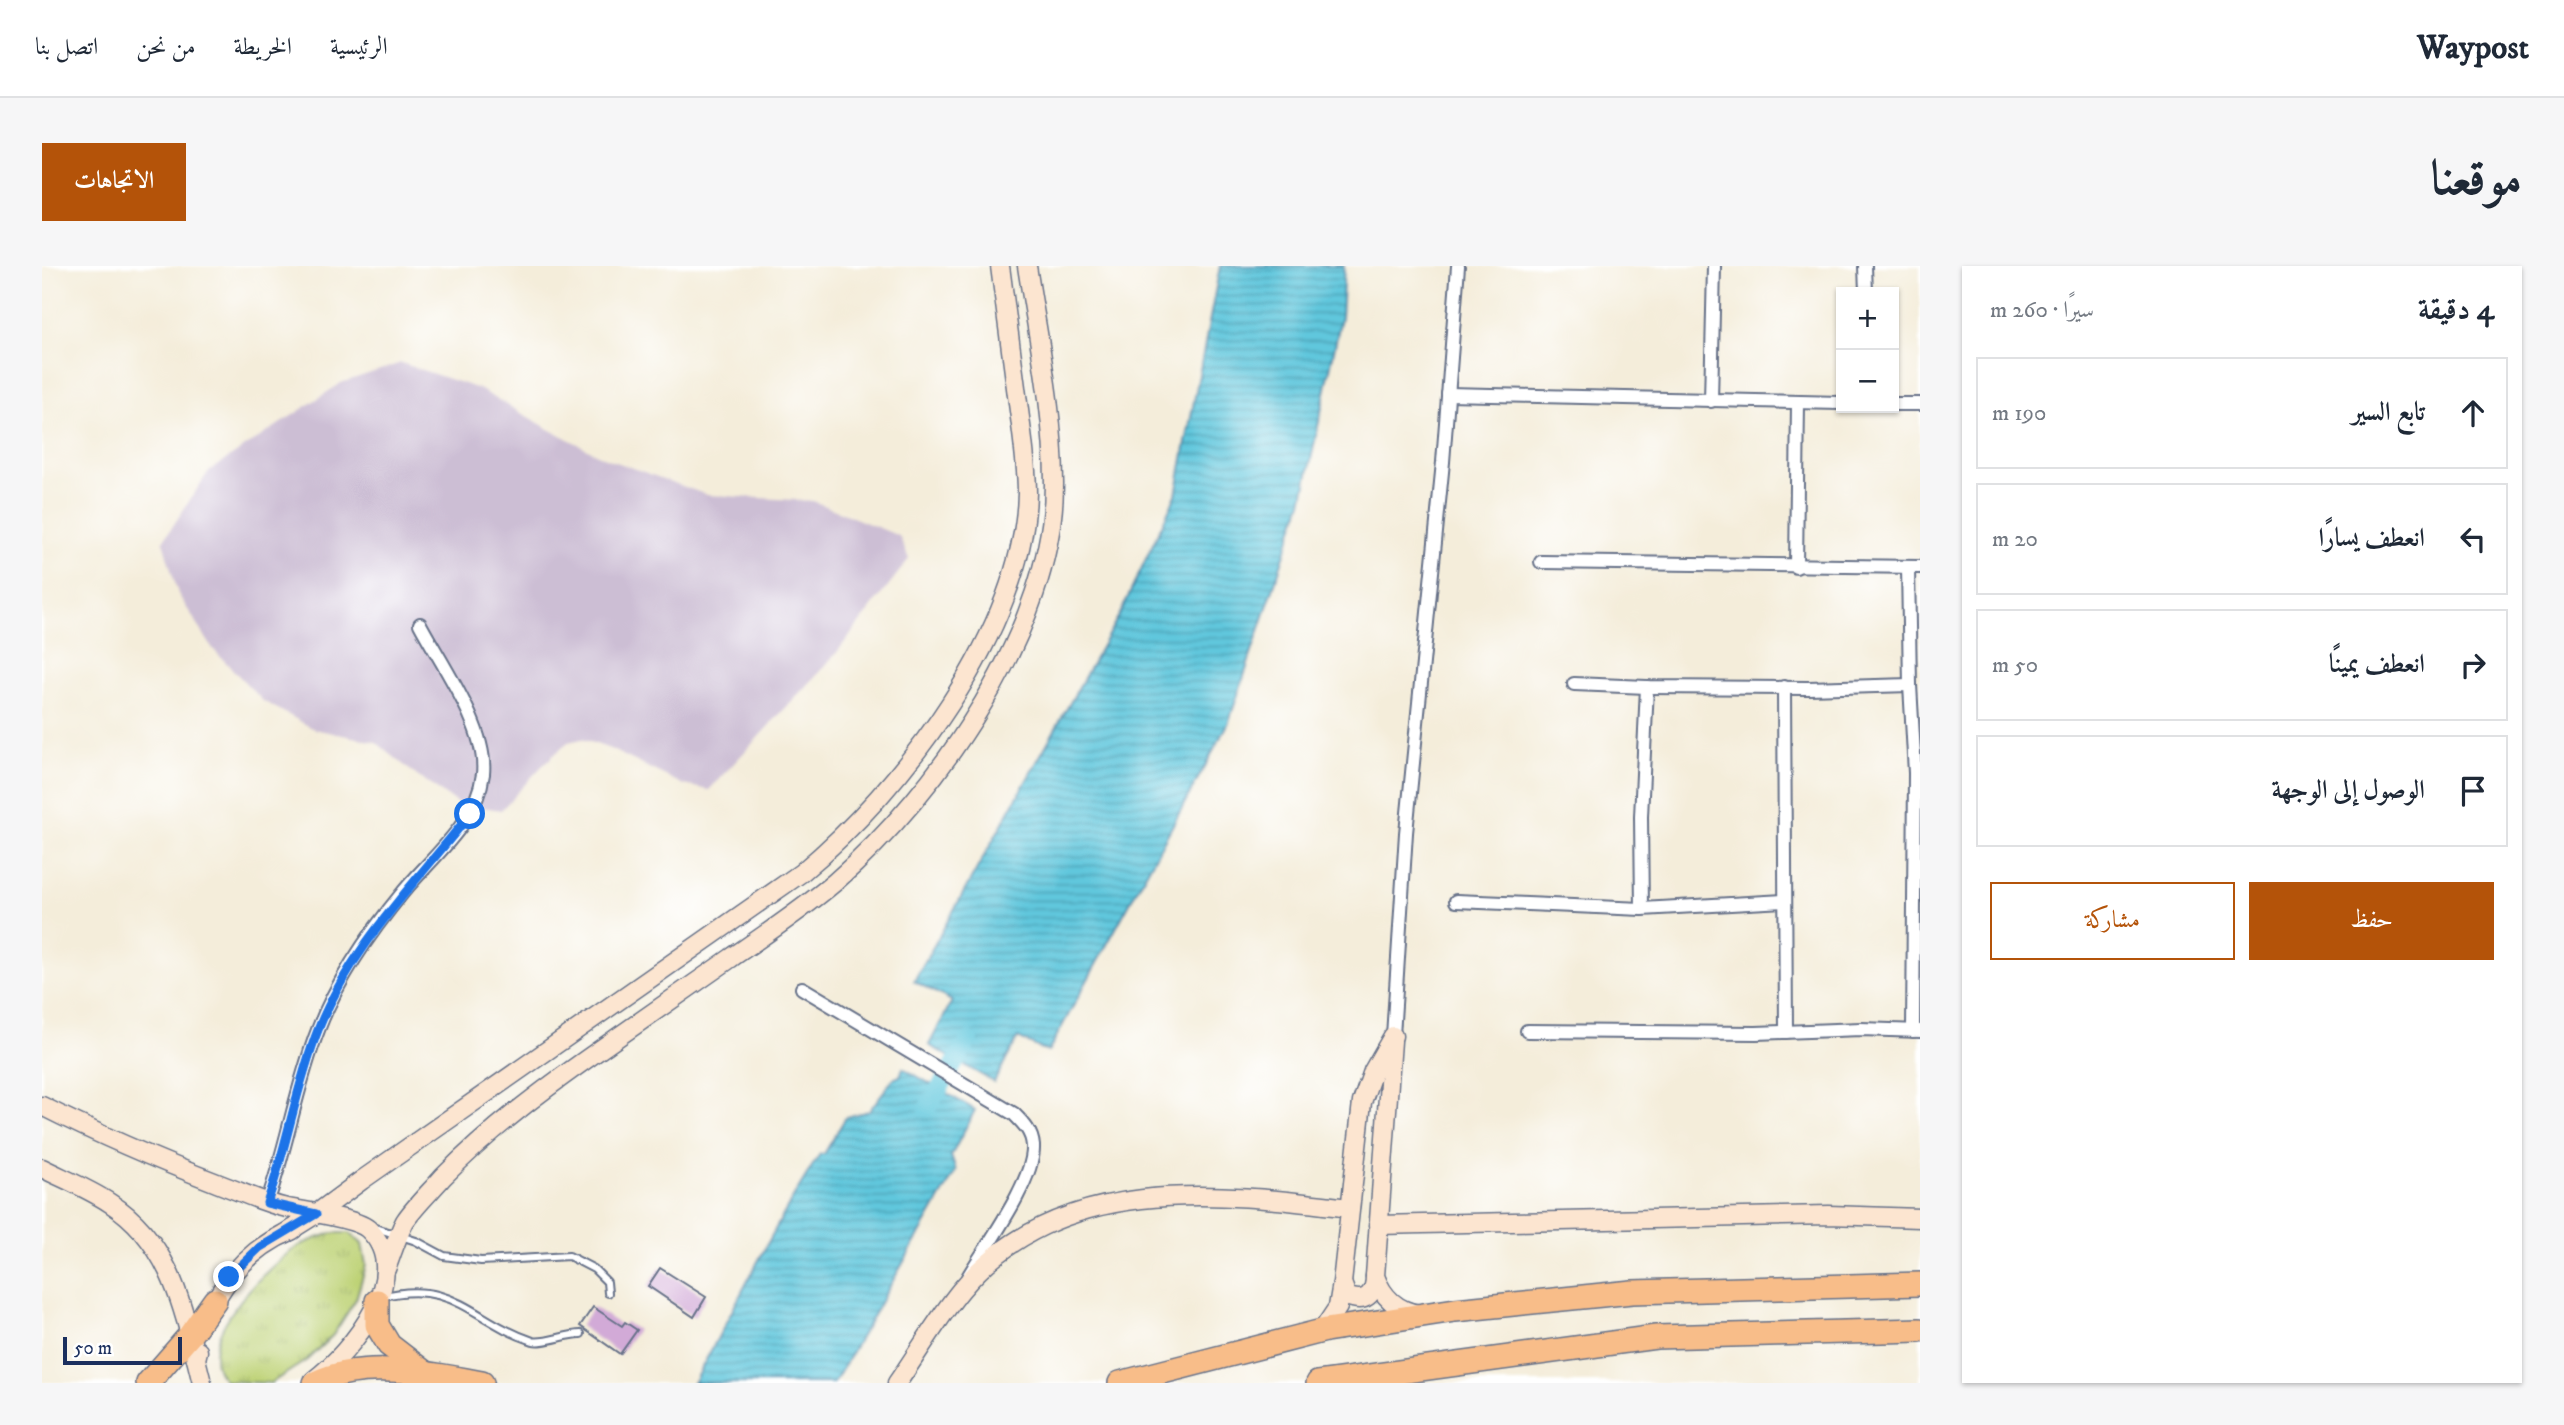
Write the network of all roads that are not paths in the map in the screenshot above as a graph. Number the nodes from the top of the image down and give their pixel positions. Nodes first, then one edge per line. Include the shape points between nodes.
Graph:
1 (1000, 266) edge
2 (1027, 266) edge
3 (1458, 266) edge
4 (1714, 266) edge
5 (1865, 266) edge
6 (1866, 287) edge
7 (1448, 394) junction
8 (1712, 401) junction
9 (1798, 403) junction
10 (1836, 403) edge
11 (1899, 404) edge
12 (1920, 404) edge
13 (1542, 562) dead end
14 (1796, 567) junction
15 (1914, 567) edge
16 (420, 624) dead end
17 (1574, 684) dead end
18 (1910, 685) junction
19 (1647, 687) junction
20 (1784, 687) junction
21 (1918, 773) edge
22 (1918, 898) edge
23 (1456, 901) dead end
24 (1784, 901) junction
25 (1642, 909) junction
26 (802, 988) dead end
27 (1527, 1031) dead end
28 (1917, 1031) edge
29 (1786, 1032) junction
30 (1393, 1036) junction
31 (42, 1106) edge
32 (42, 1168) edge
33 (267, 1203) junction
34 (1350, 1208) junction
35 (316, 1214) junction
36 (1920, 1218) edge
37 (341, 1219) junction
38 (362, 1224) junction
39 (1378, 1225) junction
40 (284, 1234) junction
41 (400, 1235) junction
42 (386, 1269) junction
43 (1375, 1276) junction
44 (1342, 1283) junction
45 (1920, 1284) edge
46 (959, 1292) junction
47 (608, 1293) dead end
48 (379, 1299) junction
49 (215, 1300) junction
50 (1422, 1315) junction
51 (1920, 1330) edge
52 (1322, 1331) junction
53 (581, 1334) dead end
54 (190, 1335) junction
55 (196, 1359) junction
56 (424, 1372) junction
57 (148, 1383) edge
58 (202, 1383) edge
59 (313, 1383) edge
60 (482, 1383) edge
61 (897, 1383) edge
62 (1120, 1383) edge
63 (1318, 1383) edge

1 - 35 street via 1027,494 1019,548 1005,599 980,651 923,744 860,819 801,873
2 - 41 street via 1051,423 1054,486 1049,537 1031,603 981,706 915,799 835,881 498,1127 433,1188 405,1221
3 - 7 street
4 - 8 street
5 - 6 street
7 - 8 street
7 - 30 street via 1406,833
8 - 9 street
9 - 10 street
9 - 14 street
11 - 12 street
13 - 14 street
14 - 15 street
15 - 18 street
16 - 33 street via 476,727 483,771 479,793 470,814 402,893 336,991 318,1030
17 - 19 street
18 - 20 street
18 - 21 street
19 - 20 street
19 - 25 street
20 - 24 street
21 - 22 street
22 - 28 street
23 - 25 street
24 - 25 street
24 - 29 street
26 - 46 street via 995,1102 1028,1128 1033,1145 1022,1187
27 - 29 street
28 - 29 street
30 - 34 street via 1362,1102
30 - 39 street
31 - 33 street via 141,1154
32 - 54 street via 110,1203 135,1223 157,1248 172,1276
33 - 35 street
34 - 44 street
34 - 46 street via 1187,1195 1090,1208 1028,1234
35 - 37 street
35 - 40 street
36 - 39 street via 1829,1215
37 - 38 street
37 - 40 street
38 - 41 lane
38 - 42 street via 382,1248
39 - 43 street
40 - 49 street via 238,1266
41 - 42 street
41 - 47 lane via 444,1256 481,1261 569,1256 594,1269 607,1282
42 - 48 street
43 - 44 street via 1375,1286 1364,1299 1347,1296
43 - 50 street via 1379,1288 1399,1308
44 - 52 street via 1338,1307
45 - 50 highway via 1632,1292
46 - 61 street
48 - 53 lane via 404,1291 427,1291 536,1342
48 - 56 highway via 377,1325 389,1345
48 - 59 street via 352,1342
49 - 54 highway
49 - 55 street
50 - 52 highway
51 - 63 highway via 1656,1337
52 - 62 highway
54 - 55 street
54 - 57 highway
55 - 58 street
56 - 59 highway via 361,1372
56 - 60 highway

